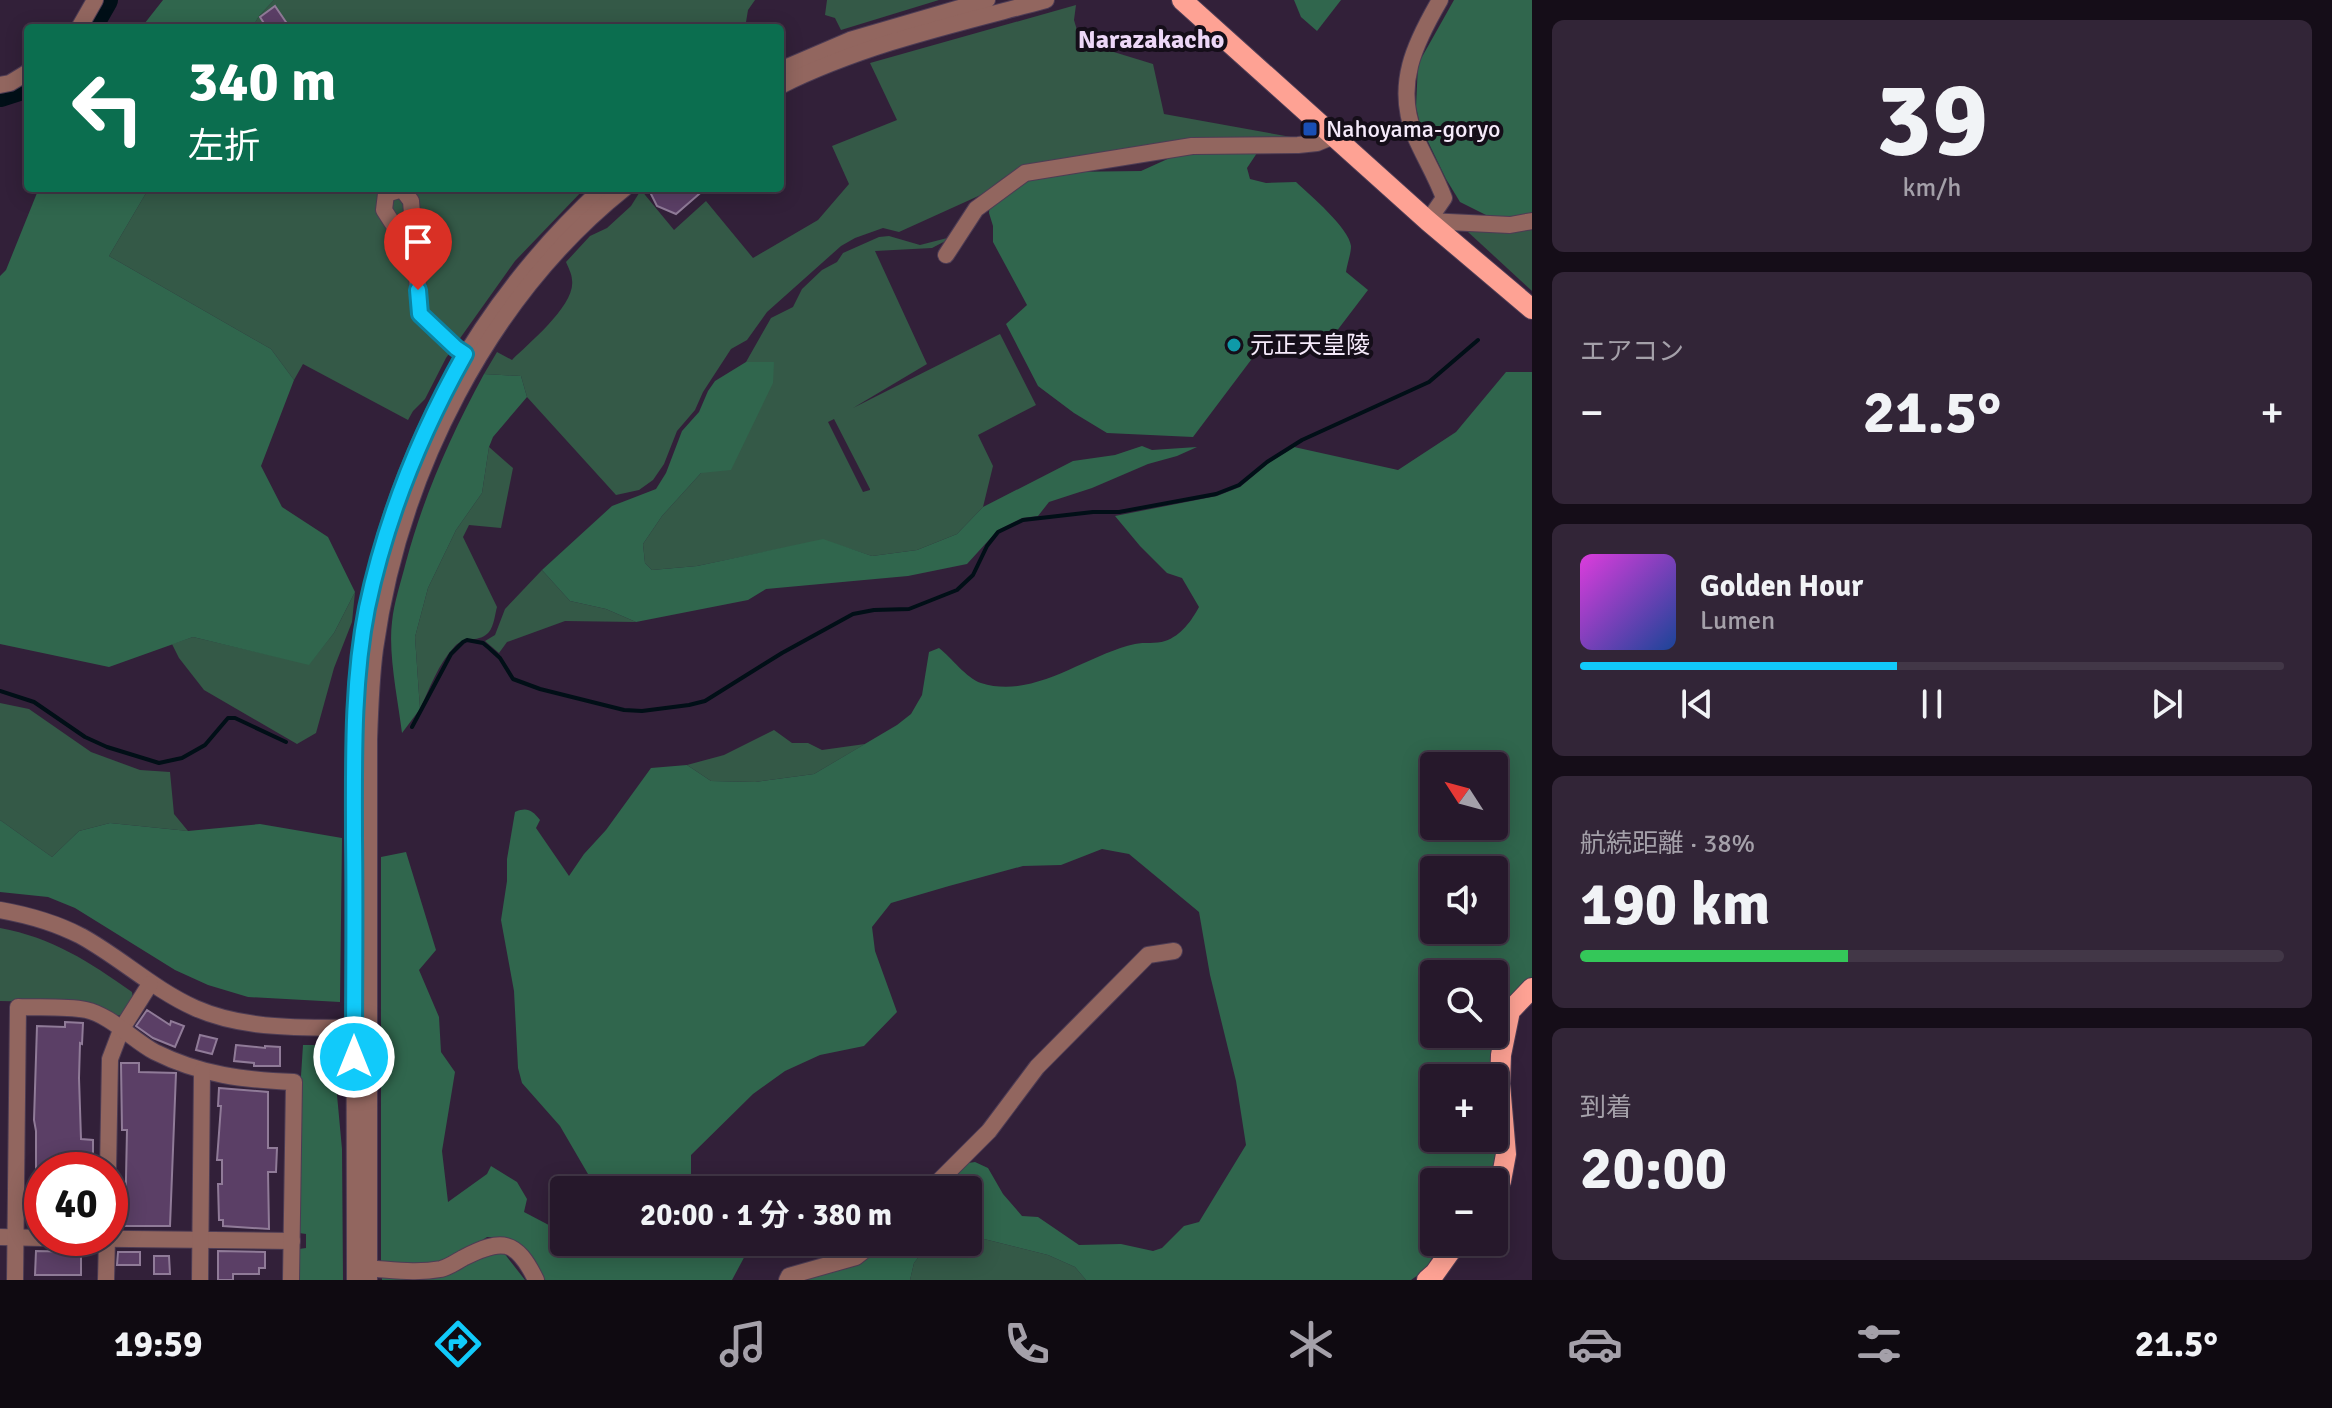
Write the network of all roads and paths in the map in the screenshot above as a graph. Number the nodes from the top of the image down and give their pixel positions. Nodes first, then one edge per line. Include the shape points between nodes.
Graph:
1 (95, 0) edge
2 (987, 0) edge
3 (1046, 0) edge
4 (1182, 0) edge
5 (1440, 0) edge
6 (81, 24) edge
7 (784, 68) edge
8 (24, 74) edge
9 (784, 84) edge
10 (0, 85) edge
11 (1334, 136) junction
12 (599, 192) edge
13 (620, 192) edge
14 (1428, 221) junction
15 (1532, 221) edge
16 (946, 255) dead end
17 (416, 266) dead end
18 (1532, 309) edge
19 (465, 354) junction
20 (363, 696) junction
21 (0, 910) edge
22 (1174, 951) dead end
23 (150, 984) junction
24 (1532, 988) edge
25 (362, 1028) junction
26 (121, 1030) junction
27 (202, 1071) junction
28 (108, 1152) edge
29 (1503, 1168) edge
30 (944, 1176) edge
31 (8, 1238) edge
32 (128, 1238) edge
33 (200, 1240) junction
34 (292, 1241) junction
35 (107, 1256) edge
36 (857, 1256) edge
37 (1447, 1256) edge
38 (362, 1274) edge
39 (15, 1280) edge
40 (106, 1280) edge
41 (200, 1280) edge
42 (291, 1280) edge
43 (536, 1280) edge
44 (787, 1280) edge
45 (1427, 1280) edge

1 - 6 street
2 - 7 street via 850,40
3 - 9 street via 859,53
4 - 11 main road
5 - 14 street via 1415,46 1407,84 1414,133 1444,198
8 - 10 street
11 - 14 main road
11 - 16 street via 1298,145 1192,146 1025,173 976,209
12 - 19 street via 532,260
13 - 20 street via 583,225 525,291 451,408 418,480 396,548
14 - 15 street
14 - 18 main road
17 - 19 street via 420,314
19 - 20 street via 405,478 384,539 367,610
20 - 25 street
21 - 23 street via 82,937
22 - 30 street via 1148,955 1037,1067 989,1131
23 - 25 street via 197,1009 243,1022
23 - 26 street
24 - 29 main road via 1510,1011 1501,1055
25 - 38 street
26 - 27 street via 153,1051
26 - 28 street via 110,1059
26 - 31 street via 85,1010 18,1007
27 - 33 street
27 - 34 street via 294,1082
31 - 39 street
32 - 33 street
33 - 34 street
33 - 41 street
34 - 42 street
35 - 40 street
36 - 44 street
37 - 45 main road
38 - 43 street via 444,1268 497,1244 514,1248

